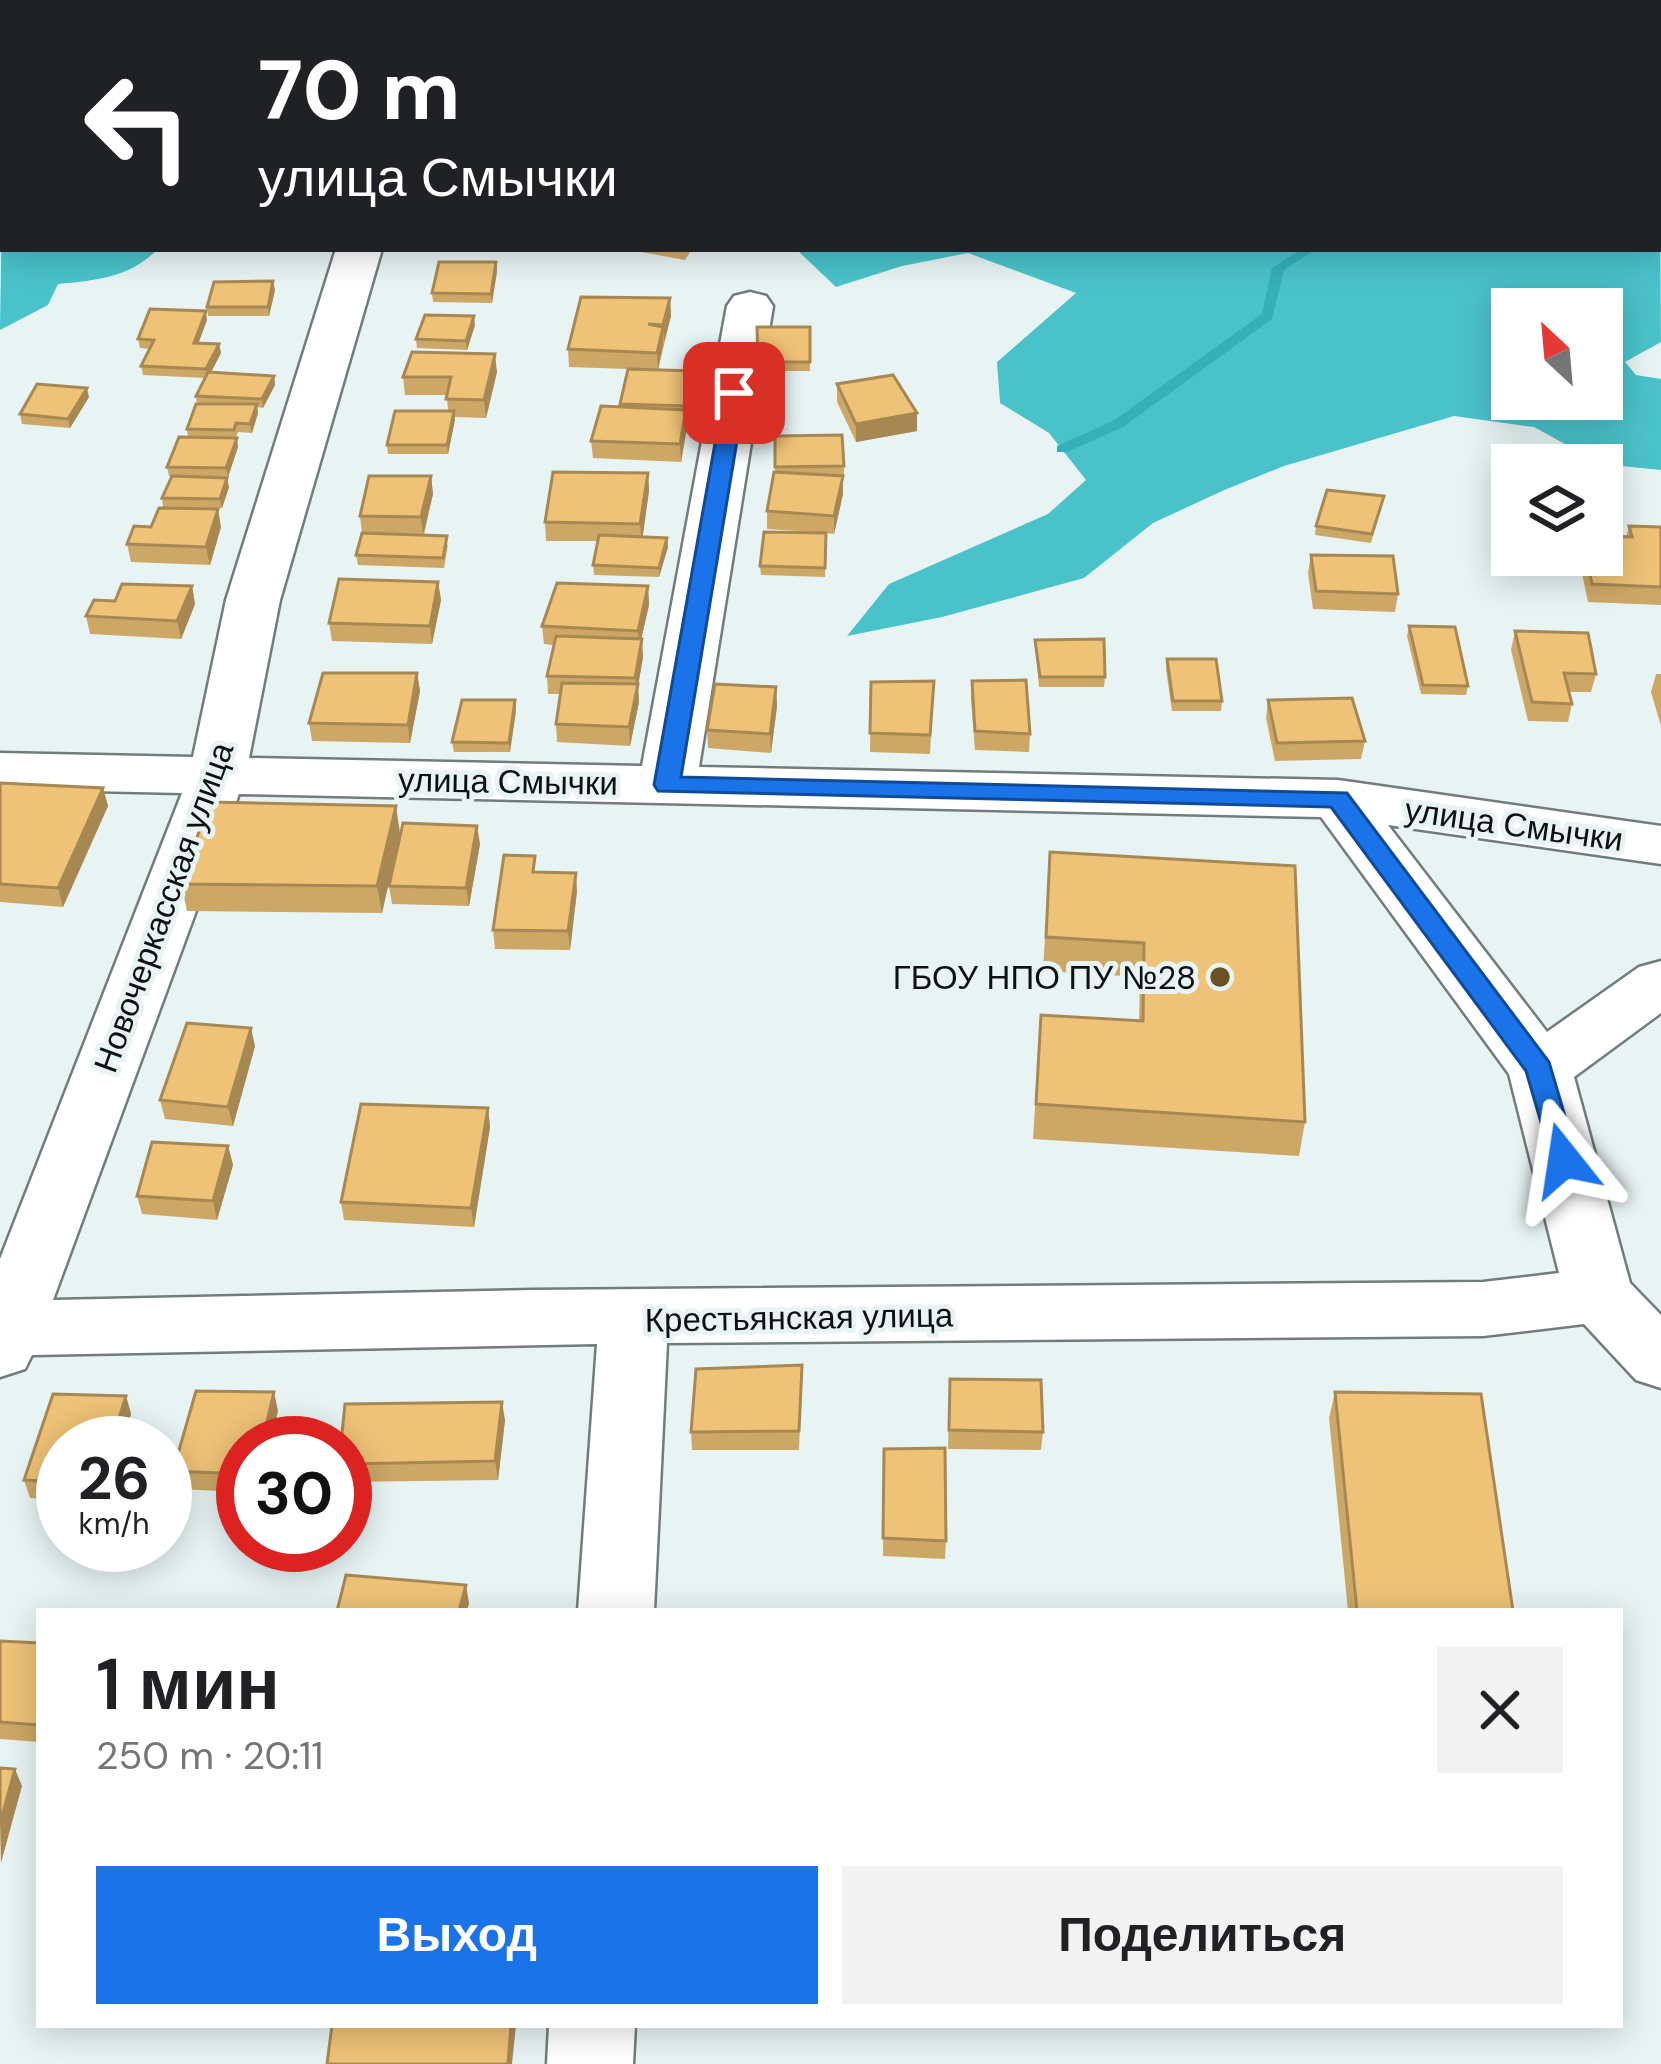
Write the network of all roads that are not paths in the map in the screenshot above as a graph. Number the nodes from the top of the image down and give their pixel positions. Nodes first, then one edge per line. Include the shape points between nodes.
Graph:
1 (358, 252) edge
2 (749, 305) dead end
3 (0, 771) edge
4 (217, 777) junction
5 (667, 785) junction
6 (1338, 799) junction
7 (1661, 845) edge
8 (1661, 982) edge
9 (1540, 1069) junction
10 (1600, 1295) junction
11 (633, 1319) junction
12 (2, 1334) edge
13 (1661, 1360) edge
14 (616, 1608) edge
15 (592, 2028) edge
16 (590, 2064) edge

1 - 4 street, Новочеркасская улица via 254,600
2 - 5 street
3 - 4 street, улица Смычки
4 - 5 street, улица Смычки
4 - 12 street, Новочеркасская улица
5 - 6 street, улица Смычки
6 - 7 street, улица Смычки
6 - 9 street
8 - 9 street
9 - 10 street
10 - 11 street, Крестьянская улица via 1483,1309
10 - 13 street
11 - 12 street, Крестьянская улица
11 - 14 street
15 - 16 street

